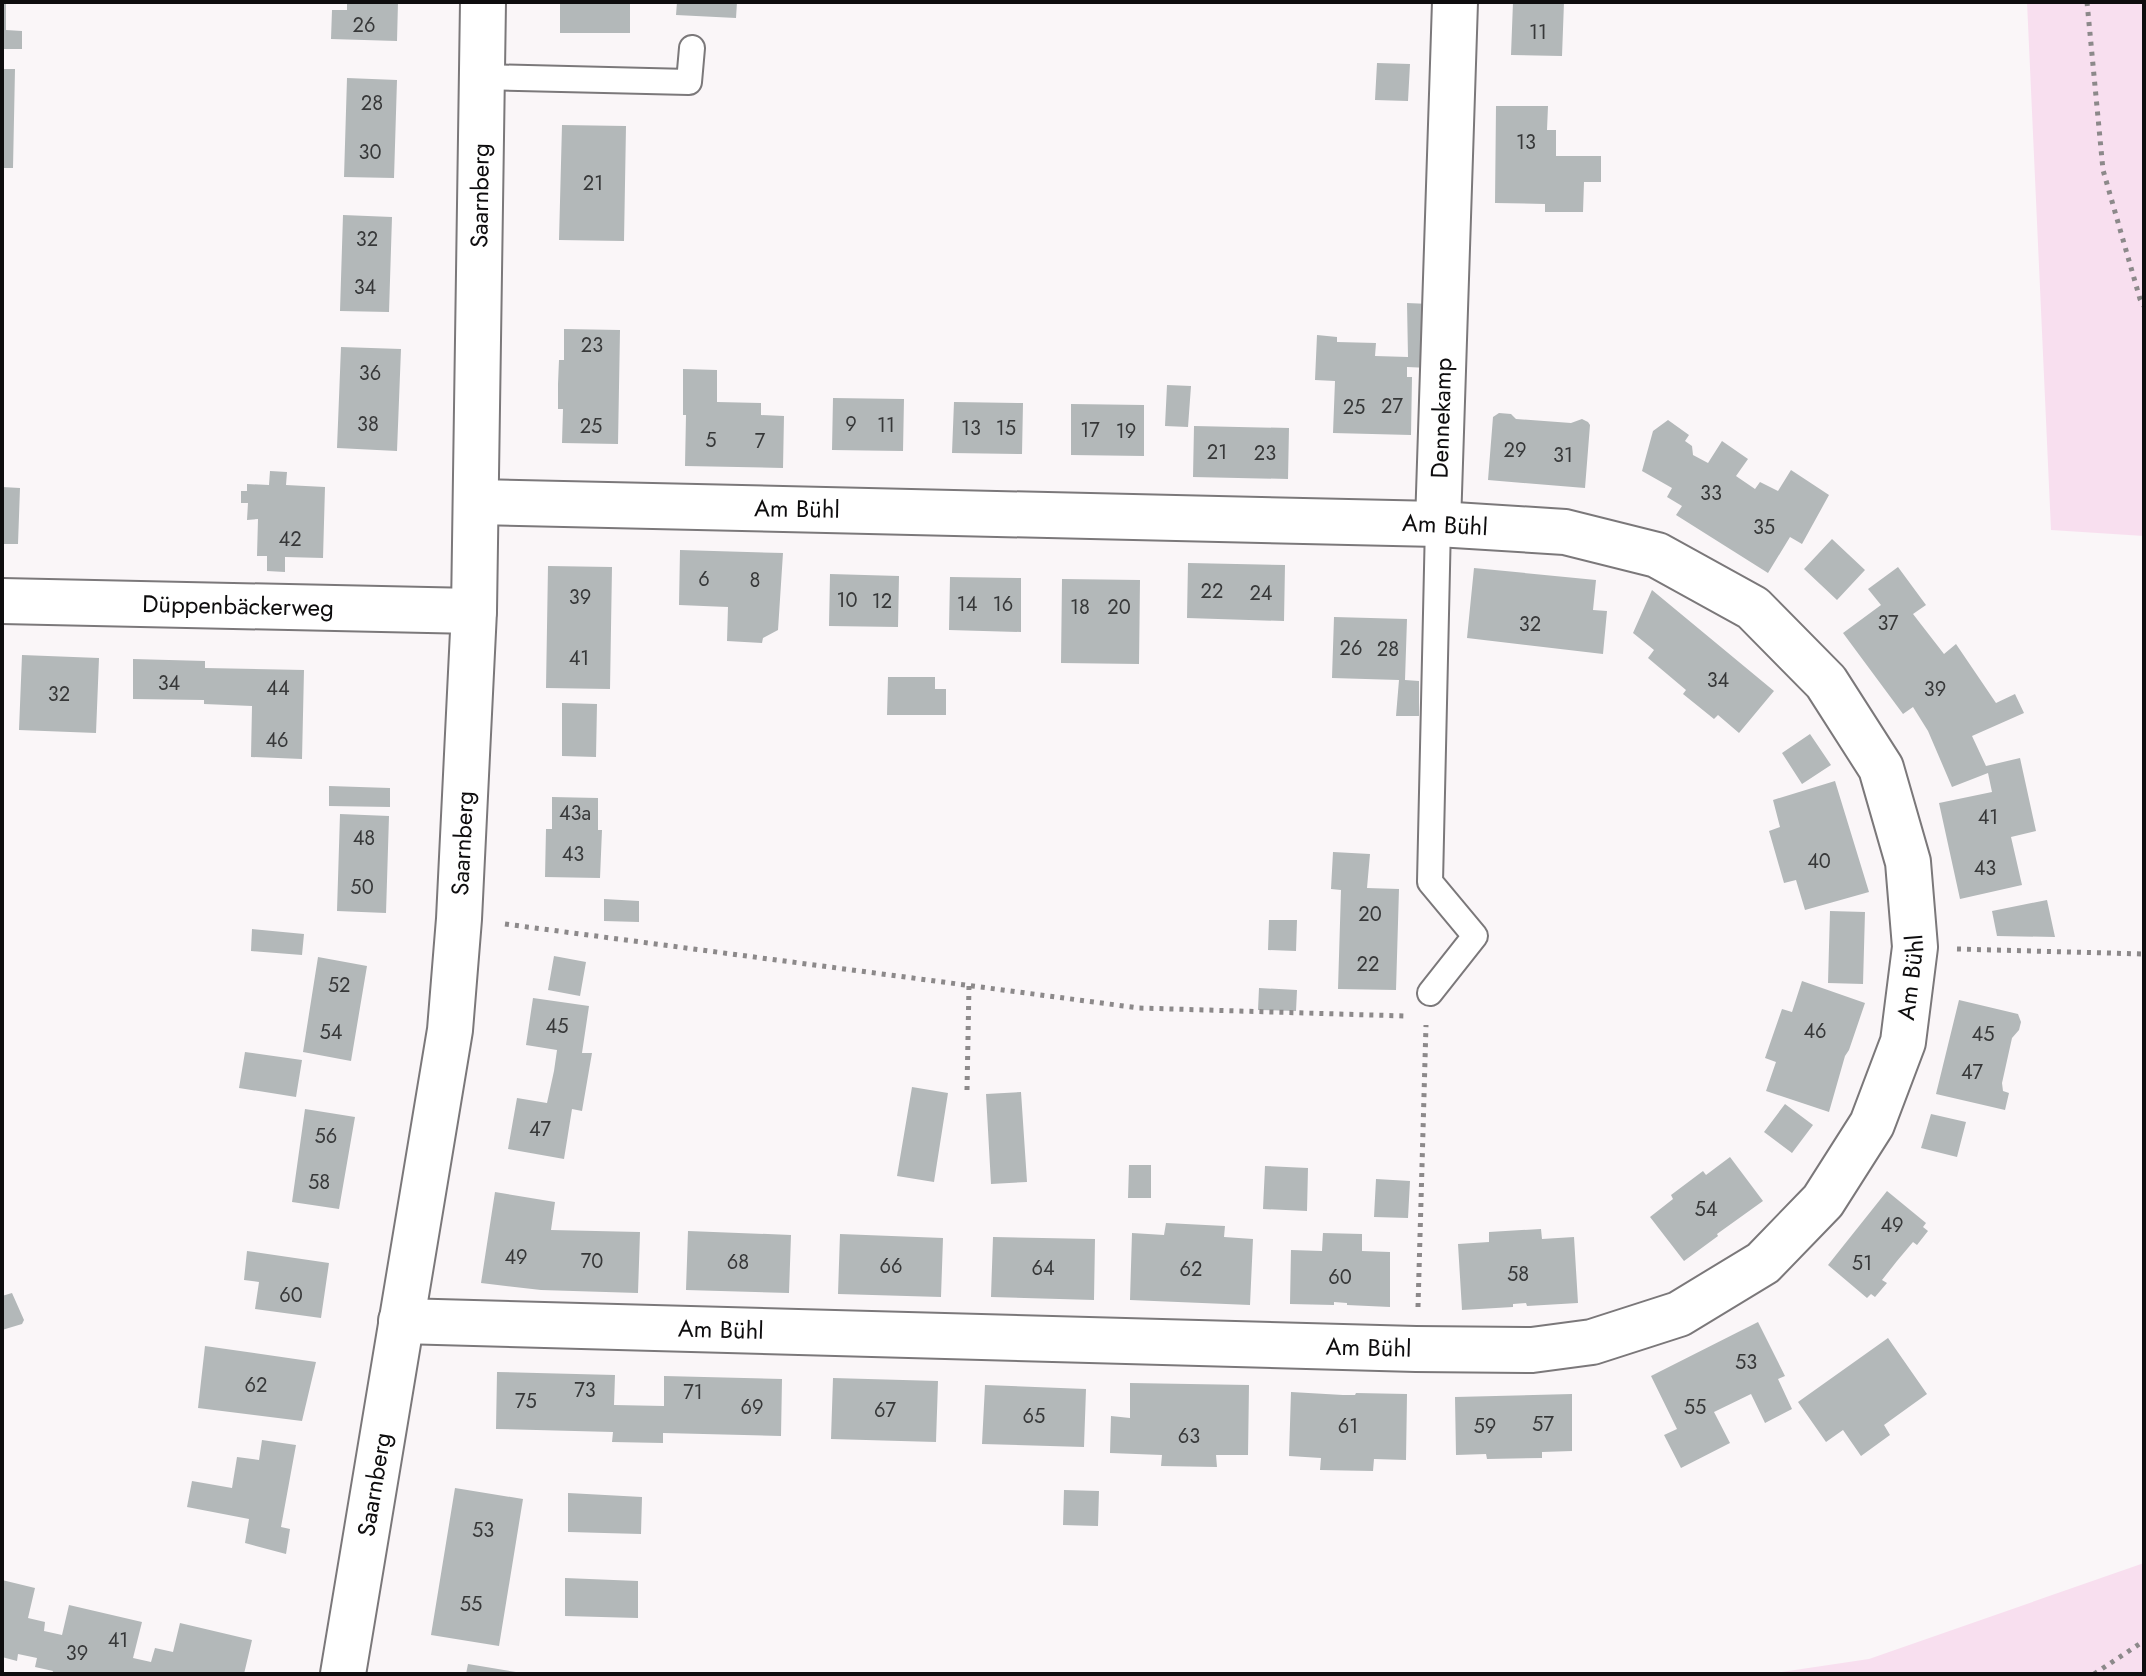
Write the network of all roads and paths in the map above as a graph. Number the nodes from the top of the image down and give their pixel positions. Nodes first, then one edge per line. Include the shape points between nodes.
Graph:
1 (483, 2) edge
2 (1455, 2) edge
3 (2087, 2) edge
4 (692, 48) dead end
5 (482, 77) junction
6 (2144, 306) edge
7 (476, 502) junction
8 (1438, 524) junction
9 (2, 601) edge
10 (474, 611) junction
11 (505, 924) dead end
12 (1915, 947) junction
13 (2144, 954) edge
14 (969, 985) junction
15 (1428, 1005) junction
16 (967, 1090) dead end
17 (401, 1321) junction
18 (1416, 1349) junction
19 (2144, 1641) edge
20 (343, 1674) edge
21 (2094, 1674) edge

1 - 5 street, Saarnberg
2 - 8 street, Dennekamp
3 - 6 path via 2103,170
4 - 5 lane via 689,82
5 - 7 street, Saarnberg
7 - 8 street, Am Bühl
7 - 10 street, Saarnberg
8 - 12 street, Am Bühl via 1565,532 1657,555 1753,608 1826,682 1881,768 1908,862
8 - 15 lane, Dennekamp via 1430,882 1475,936
9 - 10 street, Düppenbäckerweg
10 - 17 street, Saarnberg via 450,1030
11 - 14 path
12 - 13 path
12 - 18 street, Am Bühl via 1903,1042 1872,1124 1823,1201 1763,1263 1679,1314 1592,1342 1532,1350
14 - 15 path via 1139,1008
14 - 16 path
15 - 18 path
17 - 18 street, Am Bühl
17 - 20 street, Saarnberg
19 - 21 path

